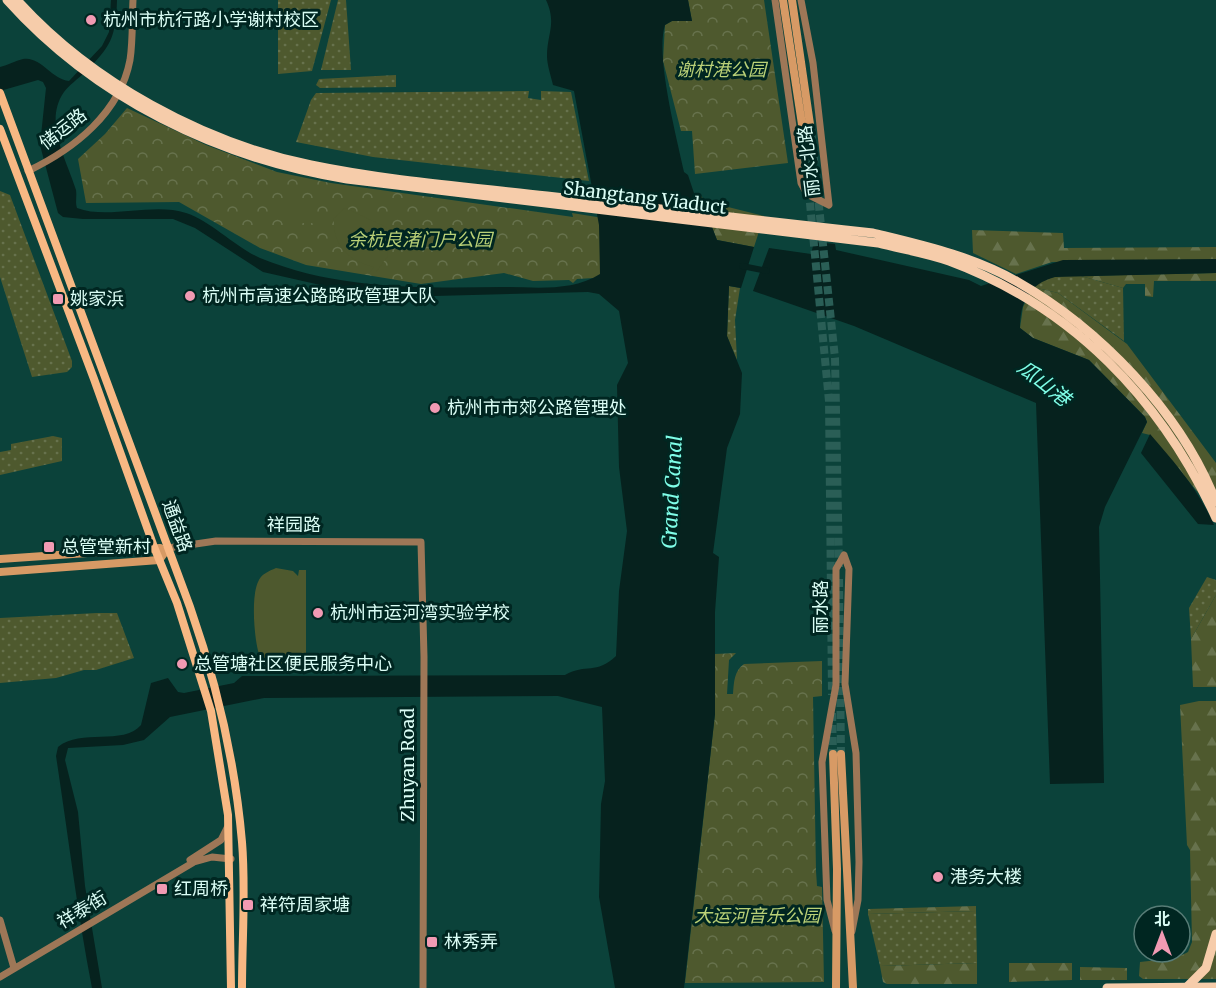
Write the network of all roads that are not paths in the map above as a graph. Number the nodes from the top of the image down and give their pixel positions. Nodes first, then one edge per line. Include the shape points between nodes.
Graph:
1 (7, 0) edge
2 (17, 0) edge
3 (133, 0) edge
4 (775, 0) edge
5 (783, 0) edge
6 (792, 0) edge
7 (801, 0) edge
8 (0, 94) edge
9 (0, 129) edge
10 (28, 171) junction
11 (1216, 502) edge
12 (1216, 518) edge
13 (421, 542) joint
14 (154, 547) junction
15 (168, 548) junction
16 (0, 559) edge
17 (159, 560) junction
18 (0, 572) edge
19 (228, 823) junction
20 (231, 859) junction
21 (180, 870) junction
22 (231, 899) junction
23 (242, 917) junction
24 (0, 920) edge
25 (1216, 934) edge
26 (837, 936) junction
27 (851, 936) junction
28 (14, 968) junction
29 (0, 977) edge
30 (1216, 987) edge
31 (231, 988) edge
32 (242, 988) edge
33 (423, 988) edge
34 (836, 988) edge
35 (853, 988) edge
36 (1107, 988) edge
37 (1186, 988) edge

1 - 12 highway, Shangtang Viaduct, bridge via 91,77 177,127 270,163 346,179 878,243 948,261 1017,292 1079,335 1131,384 1172,435
2 - 11 highway, Shangtang Viaduct, bridge via 99,72 134,94 189,123 276,156 417,181 873,233 944,250 1016,280 1080,325 1120,362 1163,410 1207,479
3 - 10 street, 储运路 via 125,79 98,123 75,143
4 - 7 street, 丽水北路 via 801,183 807,194 829,205 813,63
5 - 6 main road, 丽水北路 via 807,131
8 - 10 main road, 通益路
9 - 14 main road, 通益路
10 - 15 main road, 通益路
13 - 15 street, 祥园路 via 216,541
13 - 33 street, Zhuyan Road
14 - 15 main road
14 - 16 main road
14 - 17 main road, 通益路
15 - 17 main road
15 - 23 main road, 通益路 via 214,681 232,759 242,845
17 - 18 main road
17 - 19 main road, 通益路 via 177,603 211,711
19 - 20 main road, 通益路
19 - 21 street, 祥泰街 via 220,840
20 - 21 street, 祥泰街 via 203,859
20 - 22 main road, 通益路
21 - 28 street, 祥泰街
22 - 23 main road
22 - 31 main road, 通益路
23 - 32 main road, 通益路
24 - 28 street
25 - 37 highway via 1206,968
26 - 27 main road, 丽水路 via 837,754
26 - 27 street, 丽水路 via 826,900 822,762 836,685 836,569 844,555 849,568 846,691 856,753 859,862 858,900
26 - 34 main road, 丽水路
27 - 35 main road, 丽水路
28 - 29 street, 祥泰街
30 - 36 highway, bridge

